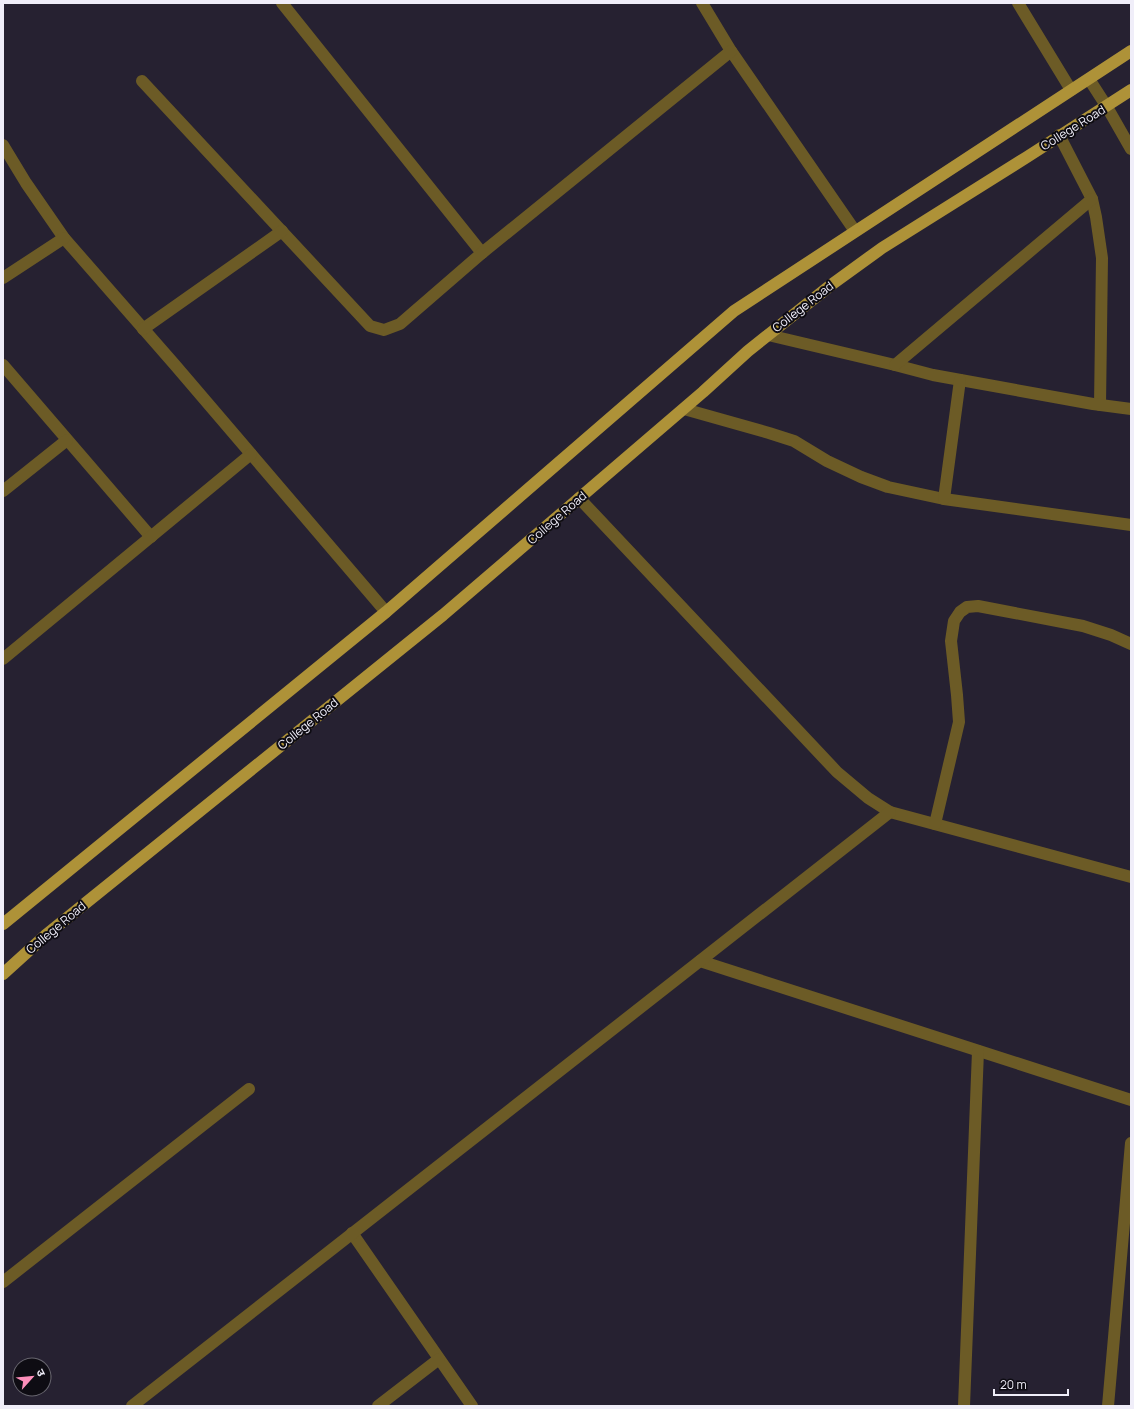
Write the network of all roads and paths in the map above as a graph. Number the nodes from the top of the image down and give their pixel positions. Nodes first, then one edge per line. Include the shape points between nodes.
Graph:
1 (282, 3) edge
2 (702, 3) edge
3 (1018, 3) edge
4 (1131, 50) edge
5 (731, 51) junction
6 (1089, 79) junction
7 (142, 81) dead end
8 (1071, 90) junction
9 (1131, 90) edge
10 (1107, 107) junction
11 (1059, 136) junction
12 (3, 145) edge
13 (1131, 149) edge
14 (1092, 199) junction
15 (282, 231) junction
16 (856, 231) junction
17 (64, 238) junction
18 (482, 253) junction
19 (3, 278) edge
20 (143, 329) junction
21 (768, 335) junction
22 (3, 365) edge
23 (895, 365) junction
24 (960, 380) junction
25 (1100, 405) junction
26 (684, 409) junction
27 (1131, 409) edge
28 (67, 440) junction
29 (251, 454) junction
30 (3, 492) edge
31 (579, 498) junction
32 (944, 499) junction
33 (1131, 525) edge
34 (151, 537) junction
35 (386, 612) junction
36 (1131, 644) edge
37 (3, 659) edge
38 (890, 812) junction
39 (935, 824) junction
40 (1131, 877) edge
41 (3, 924) edge
42 (700, 961) junction
43 (3, 974) edge
44 (978, 1051) junction
45 (249, 1089) dead end
46 (1131, 1100) edge
47 (1131, 1143) edge
48 (352, 1233) junction
49 (3, 1282) edge
50 (439, 1359) junction
51 (132, 1406) edge
52 (378, 1406) edge
53 (472, 1406) edge
54 (964, 1406) edge
55 (1108, 1406) edge

1 - 18 street
2 - 5 street
3 - 8 street
4 - 6 main road
5 - 16 street
5 - 18 street
6 - 8 main road
6 - 10 street
7 - 15 street
8 - 16 main road
9 - 10 main road, College Road
10 - 11 main road, College Road
10 - 13 street
11 - 14 street
11 - 21 main road, College Road via 882,248
12 - 17 street
14 - 23 street
14 - 25 street via 1102,258
15 - 18 street via 370,326 384,330 400,324 414,313
15 - 20 street
16 - 35 main road via 734,311
17 - 19 street
17 - 20 street
20 - 29 street
21 - 23 street
21 - 26 main road, College Road
22 - 28 street
23 - 24 street
24 - 25 street
24 - 32 street
25 - 27 street
26 - 31 main road, College Road
26 - 32 street via 794,441 827,461 888,487
28 - 30 street
28 - 34 street
29 - 34 street
29 - 35 street
31 - 38 street via 837,772 868,798
31 - 43 main road, College Road via 443,615 46,935
32 - 33 street
34 - 37 street
35 - 41 main road
36 - 39 street via 1111,634 1083,626 978,606 967,607 960,612 954,621 951,641 959,722
38 - 39 street
38 - 42 street
39 - 40 street
42 - 44 street
42 - 48 street
44 - 46 street
44 - 54 street
45 - 49 street
47 - 55 street
48 - 50 street
48 - 51 street
50 - 52 street
50 - 53 street

